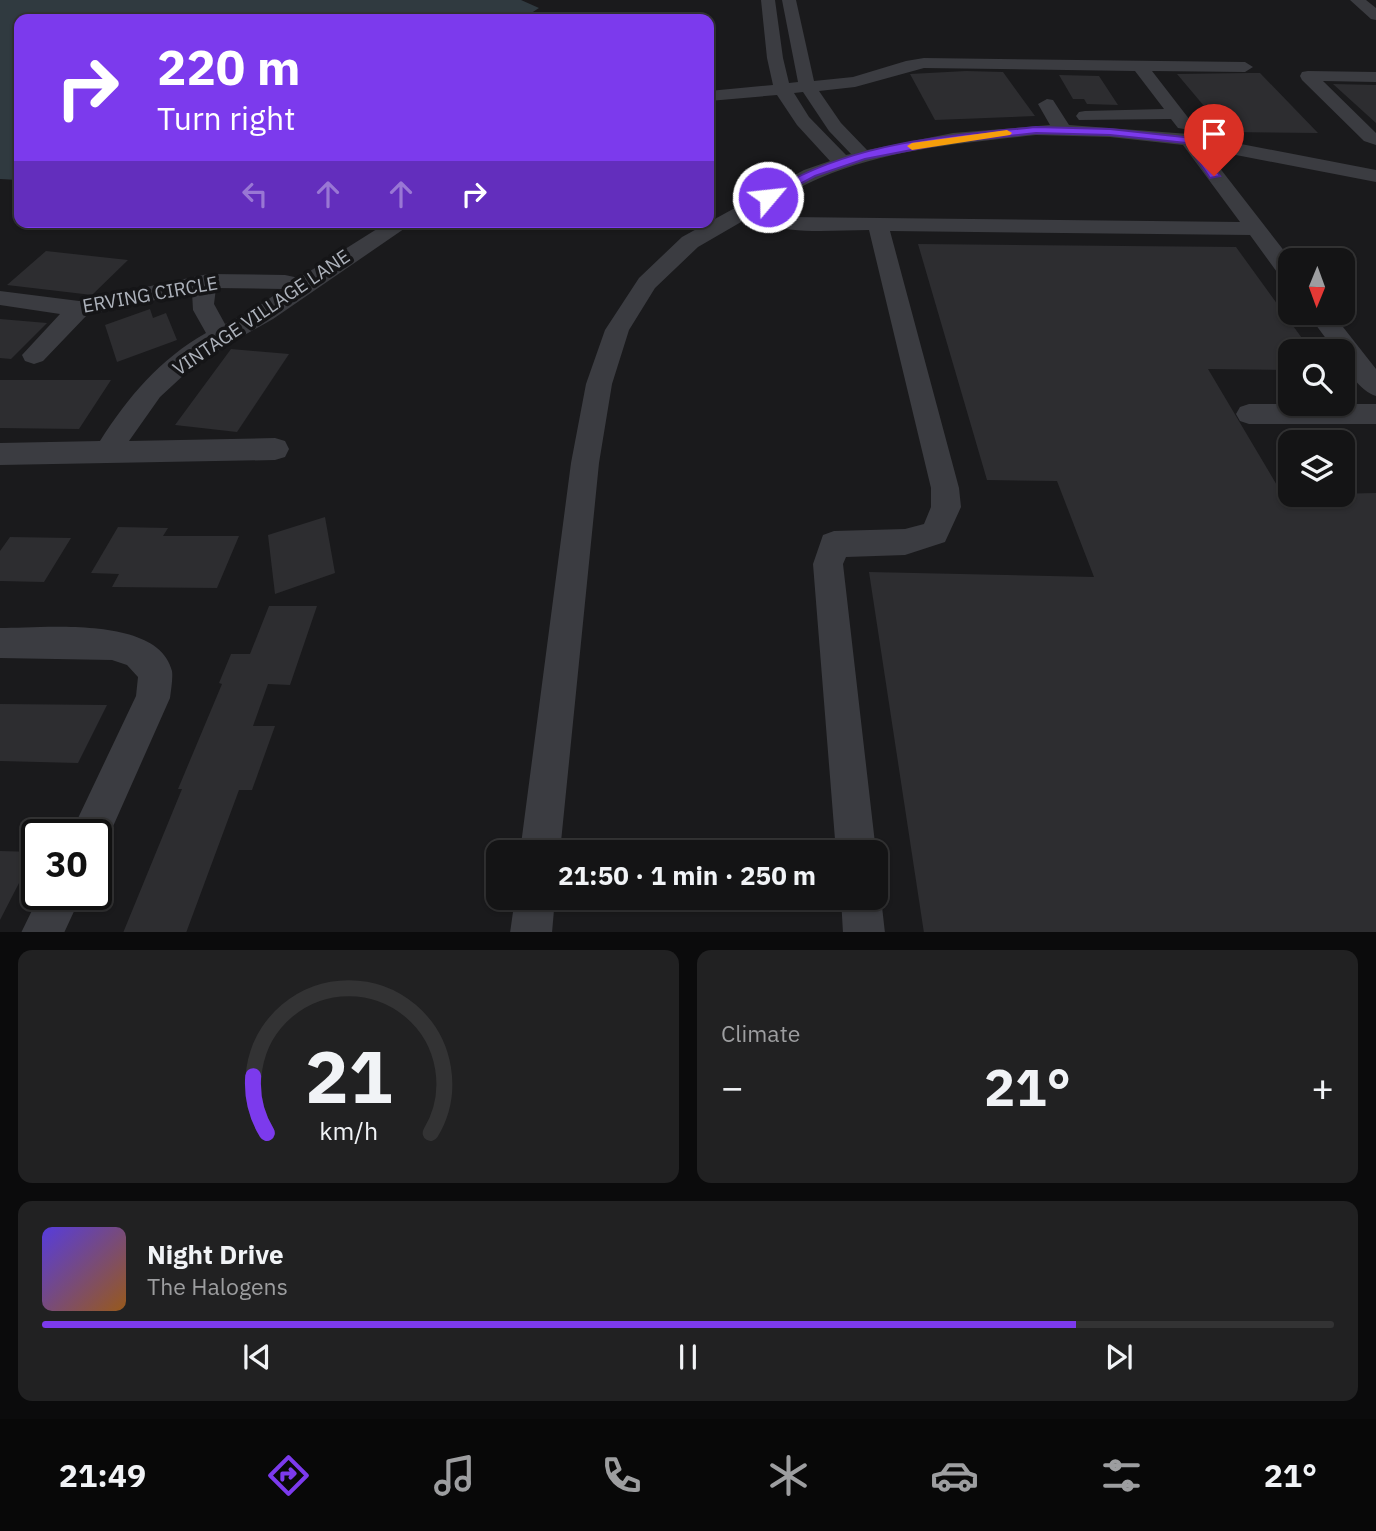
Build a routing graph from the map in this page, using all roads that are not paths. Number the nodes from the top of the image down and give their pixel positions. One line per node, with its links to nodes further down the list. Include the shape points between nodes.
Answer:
1 (768, 0): 9 (street)
2 (789, 0): 10 (street)
3 (1357, 0): 4 (street)
4 (1376, 16)
5 (1140, 66): 6 (street); 10 (street, via 912,64 855,82); 12 (street)
6 (1245, 67)
7 (1376, 77): 14 (street, via 1308,76)
8 (714, 86): 9 (street)
9 (782, 86): 10 (street); 11 (street); 16 (street, via 808,129)
10 (807, 86): 16 (street)
11 (714, 95)
12 (1177, 114): 13 (street, via 1146,109); 15 (street)
13 (1055, 117): 15 (street, via 1110,132); 16 (street, via 1036,130 957,138)
14 (1376, 139)
15 (1193, 141): 17 (street); 21 (street)
16 (853, 159): 18 (street, via 811,174)
17 (1376, 176)
18 (747, 209): 19 (street, via 770,221); 38 (street, via 690,242 650,280 612,342 599,384 585,463)
19 (878, 224): 21 (street); 39 (street, via 946,488 946,508 934,533 905,542 834,544 828,564)
20 (393, 228): 24 (street, VINTAGE VILLAGE LANE)
21 (1255, 229): 22 (street)
22 (1278, 259)
23 (208, 281): 24 (street, ERVING CIRCLE); 26 (street, ERVING CIRCLE); 28 (street, via 203,311)
24 (300, 286): 28 (street, VINTAGE VILLAGE LANE, via 263,314)
25 (0, 298): 26 (street, ERVING CIRCLE)
26 (79, 309): 29 (street)
27 (1330, 326): 30 (street)
28 (220, 336): 34 (street, VINTAGE VILLAGE LANE, via 156,382 130,413)
29 (34, 355)
30 (1376, 387)
31 (1249, 414): 32 (street)
32 (1376, 414)
33 (275, 449): 34 (street)
34 (108, 452): 35 (street)
35 (0, 454)
36 (0, 643): 37 (street, via 112,644 139,654 155,673 153,698)
37 (96, 819)
38 (541, 840)
39 (855, 840)
40 (54, 910): 43 (street)
41 (534, 910): 44 (street)
42 (861, 910): 45 (street)
43 (43, 932)
44 (531, 932)
45 (864, 932)

